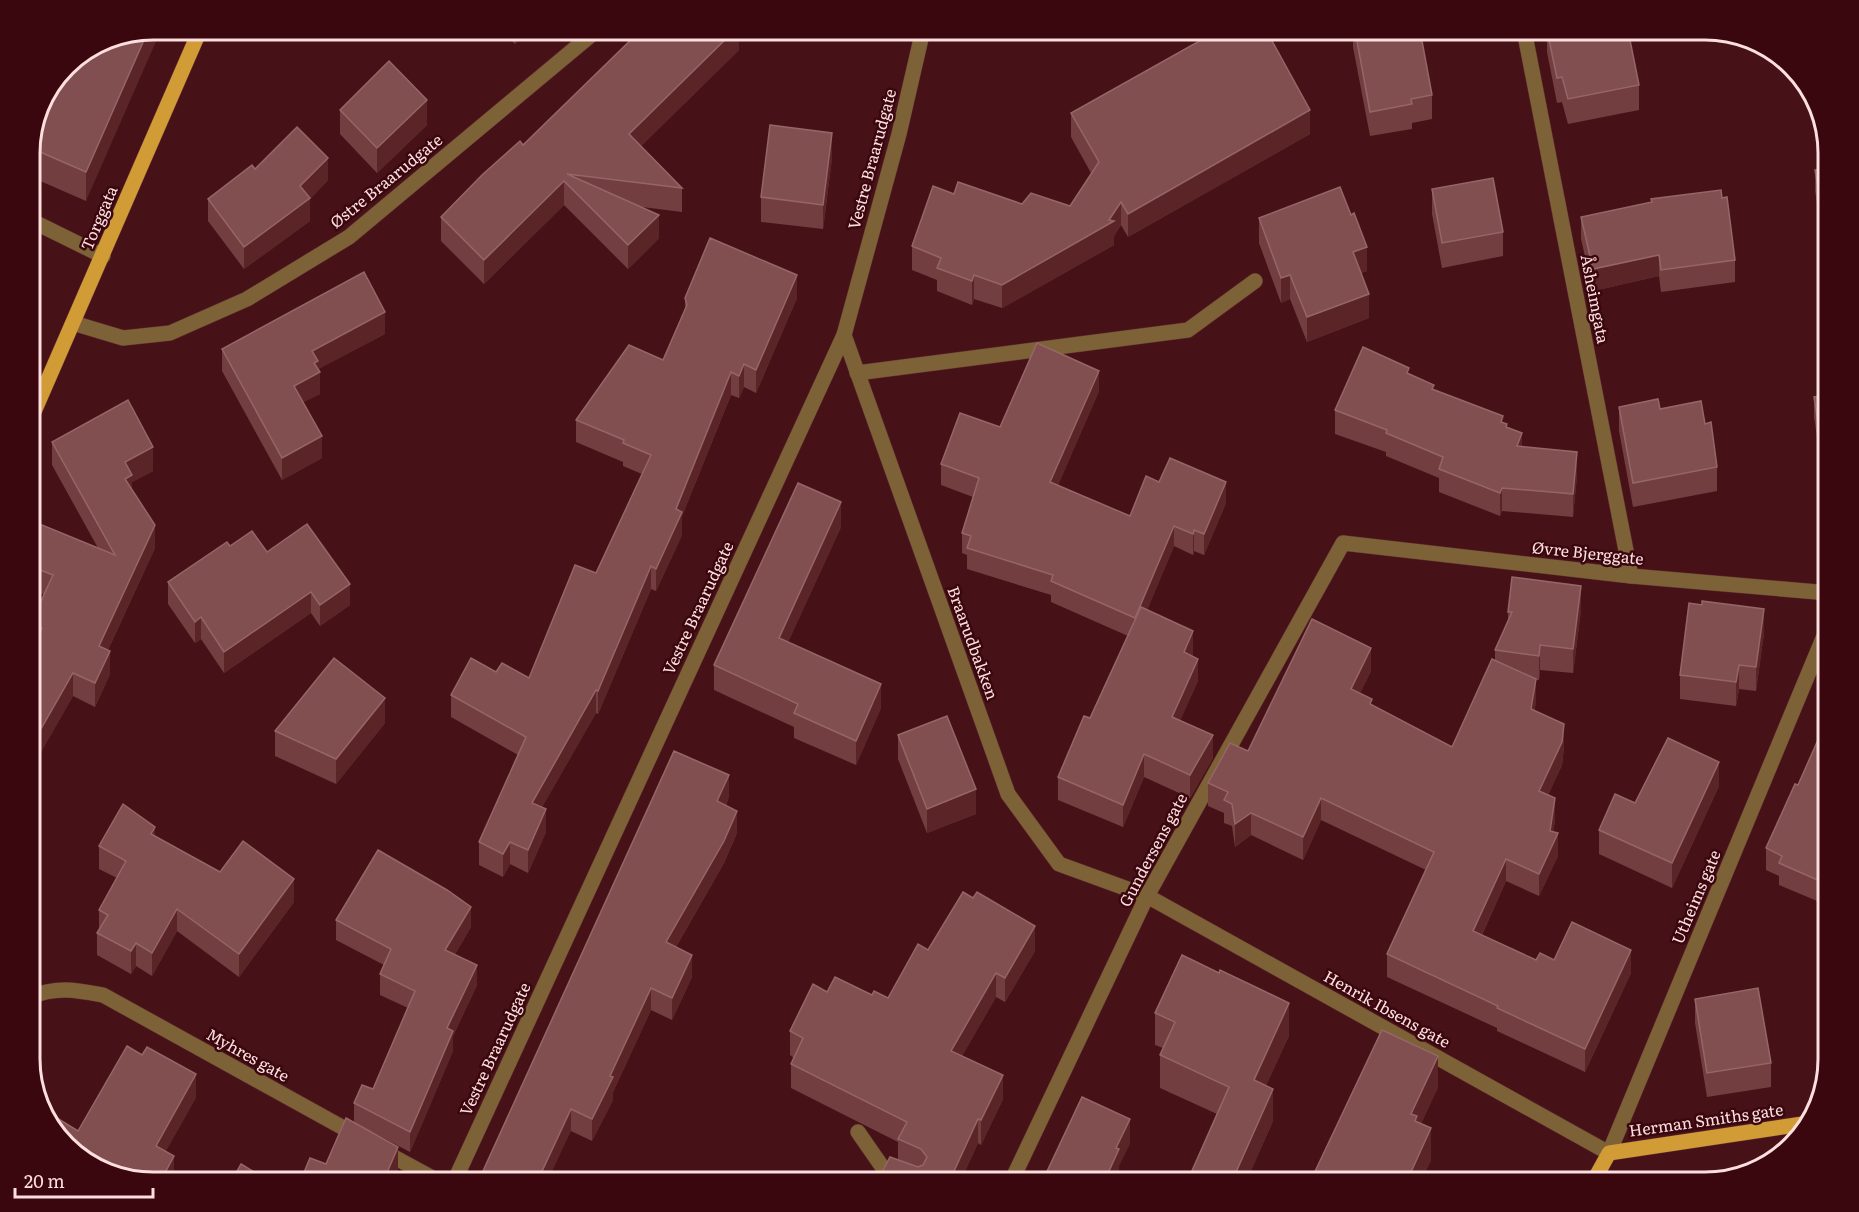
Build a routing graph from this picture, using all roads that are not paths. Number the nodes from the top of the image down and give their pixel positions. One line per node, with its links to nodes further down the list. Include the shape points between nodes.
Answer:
1 (196, 40): 6 (main road, Torggata)
2 (585, 40): 8 (street, Østre Braarudgate, via 350,237 247,299 170,333 123,338)
3 (921, 40): 9 (street, Vestre Braarudgate)
4 (1526, 40): 13 (street, Åsheimgata)
5 (41, 225): 6 (street)
6 (103, 256): 8 (main road, Torggata)
7 (1255, 281): 10 (street, via 1188,330)
8 (73, 323): 11 (main road, Torggata)
9 (844, 335): 10 (street, Braarudbakken); 22 (street, Vestre Braarudgate)
10 (857, 373): 16 (street, Braarudbakken, via 1008,794 1059,864)
11 (41, 396)
12 (1343, 543): 13 (street, Øvre Bjerggate); 16 (street, Gundersens gate)
13 (1631, 576): 14 (street, Øvre Bjerggate)
14 (1818, 591)
15 (1818, 650): 20 (street, Utheims gate)
16 (1147, 896): 20 (street, Henrik Ibsens gate); 24 (street, Gundersens gate)
17 (41, 992): 21 (street, Myhres gate, via 69,989 103,995)
18 (1796, 1125): 20 (main road, Herman Smiths gate)
19 (858, 1132): 23 (street, via 883,1168)
20 (1609, 1152): 25 (main road, Utheims gate)
21 (422, 1172)
22 (459, 1172)
23 (893, 1172)
24 (1016, 1172)
25 (1598, 1172)

